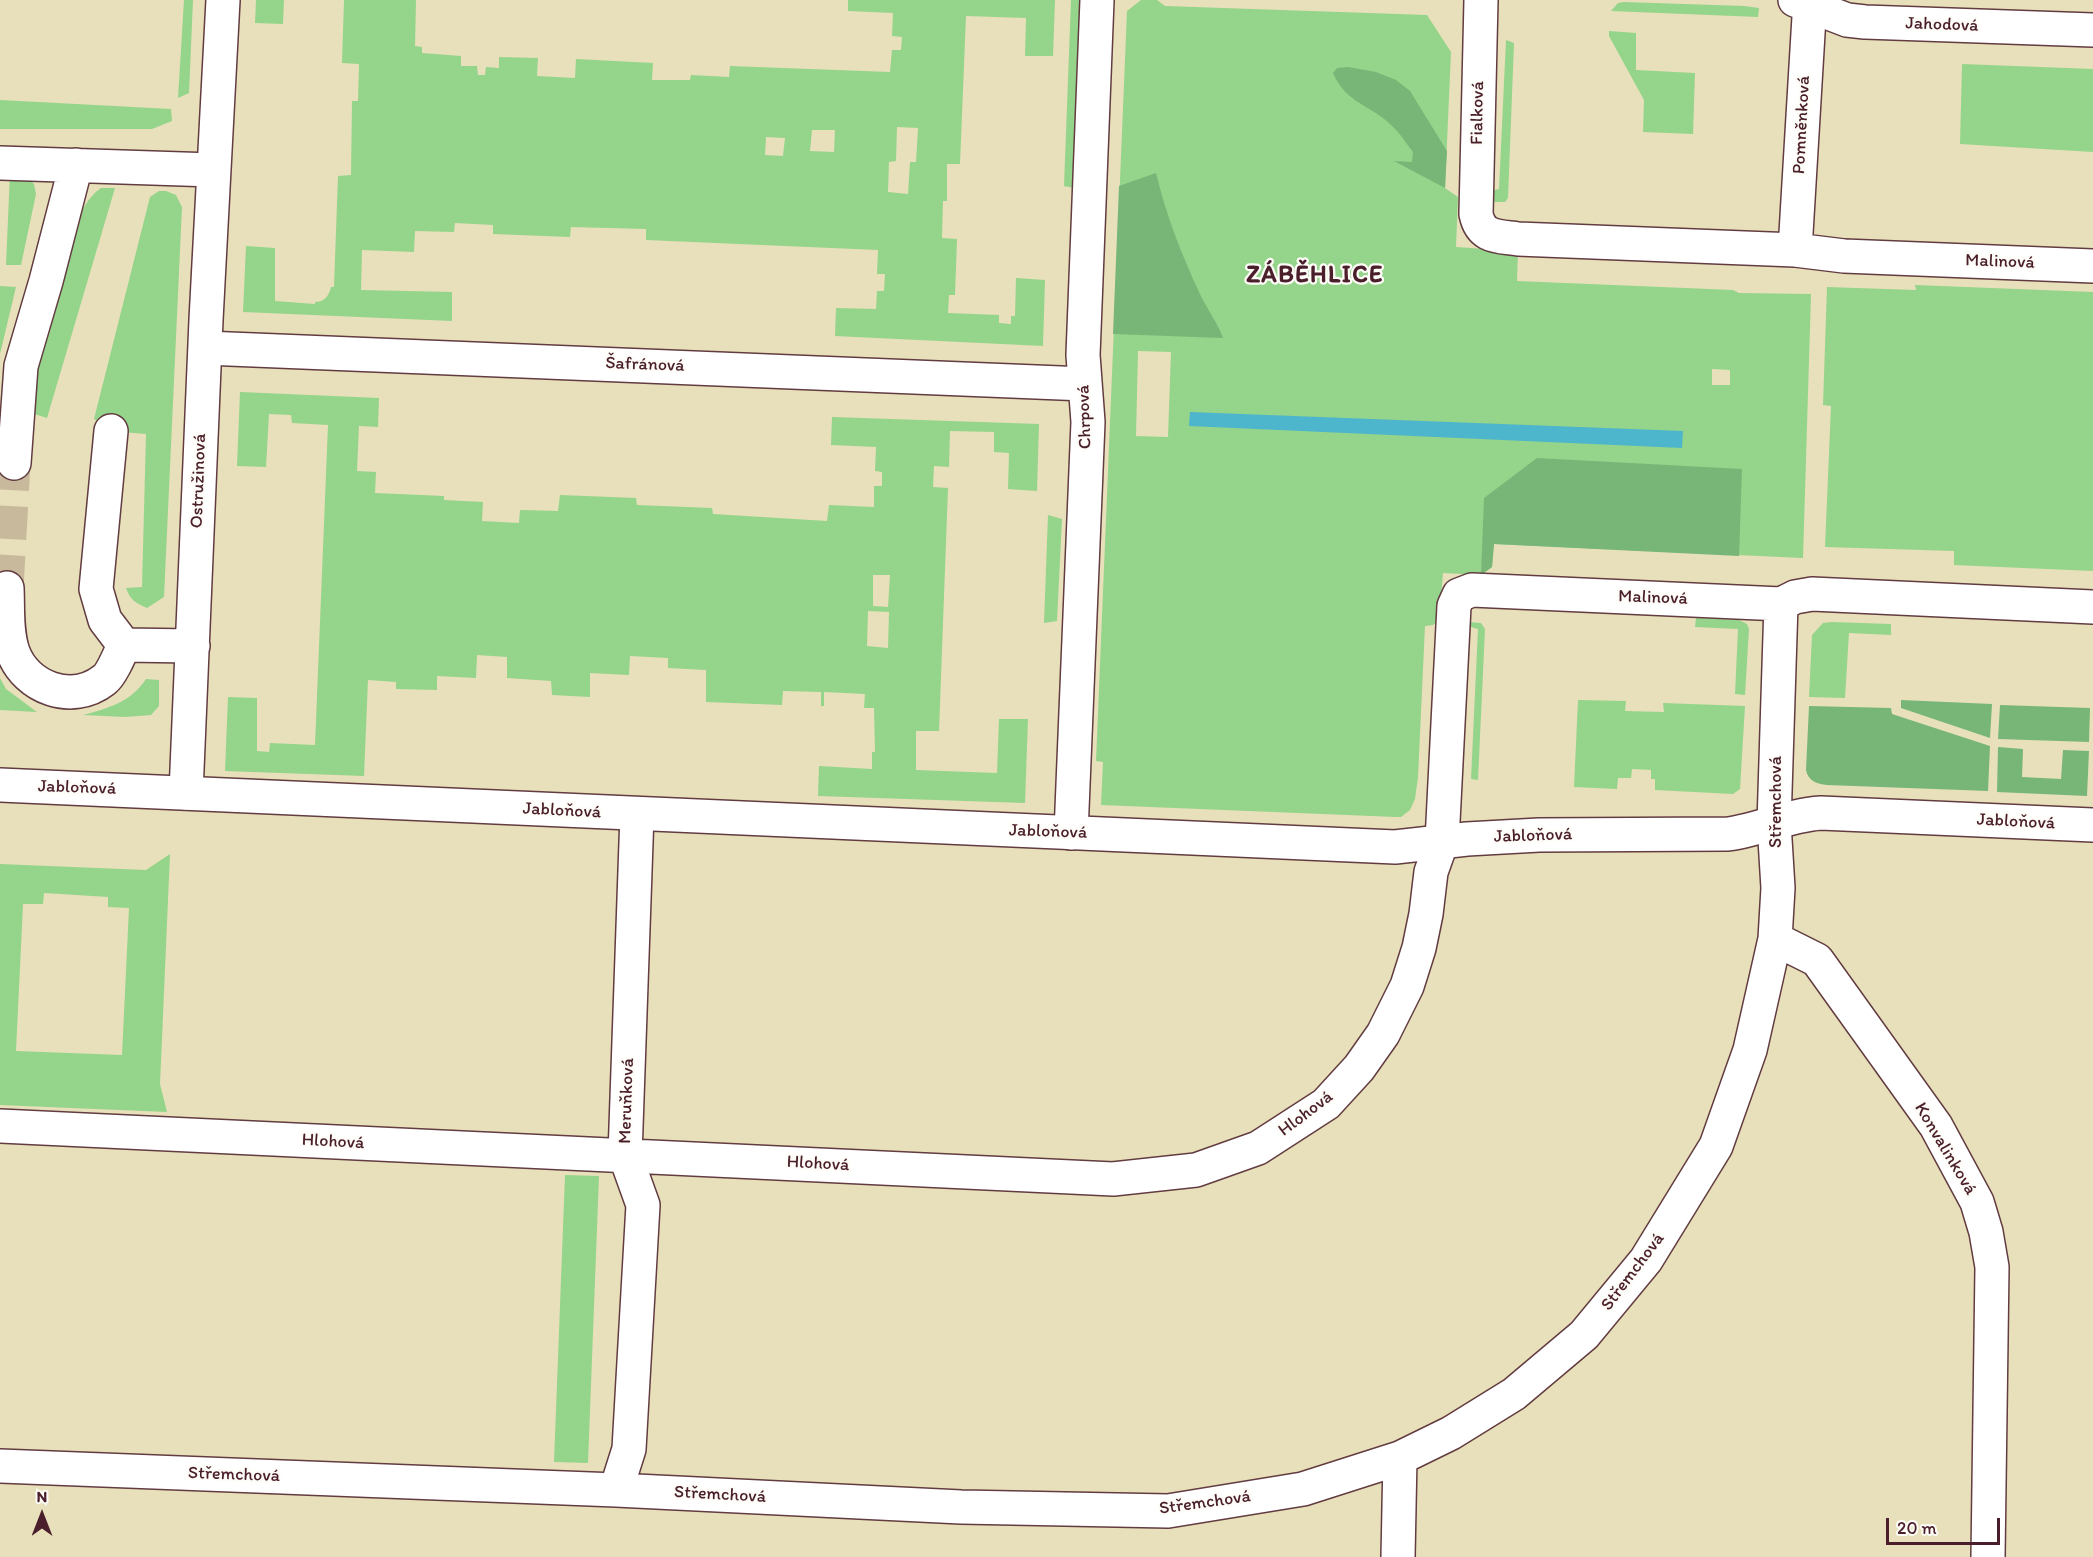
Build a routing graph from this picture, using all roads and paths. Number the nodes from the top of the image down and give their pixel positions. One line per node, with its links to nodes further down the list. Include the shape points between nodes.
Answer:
1 (223, 0): 8 (street, Ostružinová)
2 (1097, 0): 13 (street, Chrpová)
3 (1481, 0): 9 (street, Fialková, via 1476,196)
4 (1804, 2): 5 (street, Jahodová, via 1847,20 1865,22); 10 (street, Pomněnková)
5 (2093, 30)
6 (0, 163): 7 (street)
7 (76, 165): 8 (street); 15 (street, via 21,366)
8 (213, 170): 12 (street, Ostružinová)
9 (1479, 226): 10 (street, Malinová, via 1488,234 1518,239)
10 (1795, 250): 11 (street, Malinová, via 1844,256)
11 (2093, 266)
12 (205, 348): 13 (street, Šafránová); 20 (street, Ostružinová)
13 (1085, 384): 26 (street, Chrpová, via 1088,422)
14 (111, 431): 19 (street, via 96,589 105,620)
15 (14, 463)
16 (7, 588): 19 (street, via 14,654 22,669 48,689 69,693 105,680)
17 (1781, 604): 18 (street, Malinová, via 1812,594); 24 (street, Střemchová); 27 (street, Malinová, via 1472,590 1459,595 1454,606)
18 (2093, 607)
19 (124, 645): 20 (street)
20 (193, 646): 22 (street, Ostružinová)
21 (0, 785): 22 (street, Jabloňová)
22 (186, 793): 23 (street, Jabloňová)
23 (637, 814): 26 (street, Jabloňová); 30 (street, Meruňková)
24 (1774, 823): 25 (street, Jabloňová, via 1821,813); 27 (street, Jabloňová, via 1728,834 1539,835); 28 (street, Střemchová, via 1778,888)
25 (2093, 825)
26 (1071, 833): 27 (street, Jabloňová, via 1395,847)
27 (1442, 841): 30 (street, Hlohová, via 1431,872 1419,948 1407,986 1383,1034 1326,1104 1258,1148 1196,1170 1113,1179)
28 (1775, 939): 31 (street, Střemchová, via 1750,1050 1716,1146 1646,1260 1584,1335 1514,1394 1451,1433); 35 (street, Konvalinková, via 1817,960 1936,1126 1977,1202 1992,1267)
29 (0, 1126): 30 (street, Hlohová)
30 (625, 1155): 33 (street, Meruňková, via 643,1205 629,1449)
31 (1400, 1458): 33 (street, Střemchová, via 1303,1489 1168,1511 961,1507); 34 (street)
32 (0, 1466): 33 (street, Střemchová)
33 (616, 1490)
34 (1398, 1557)
35 (1988, 1557)

